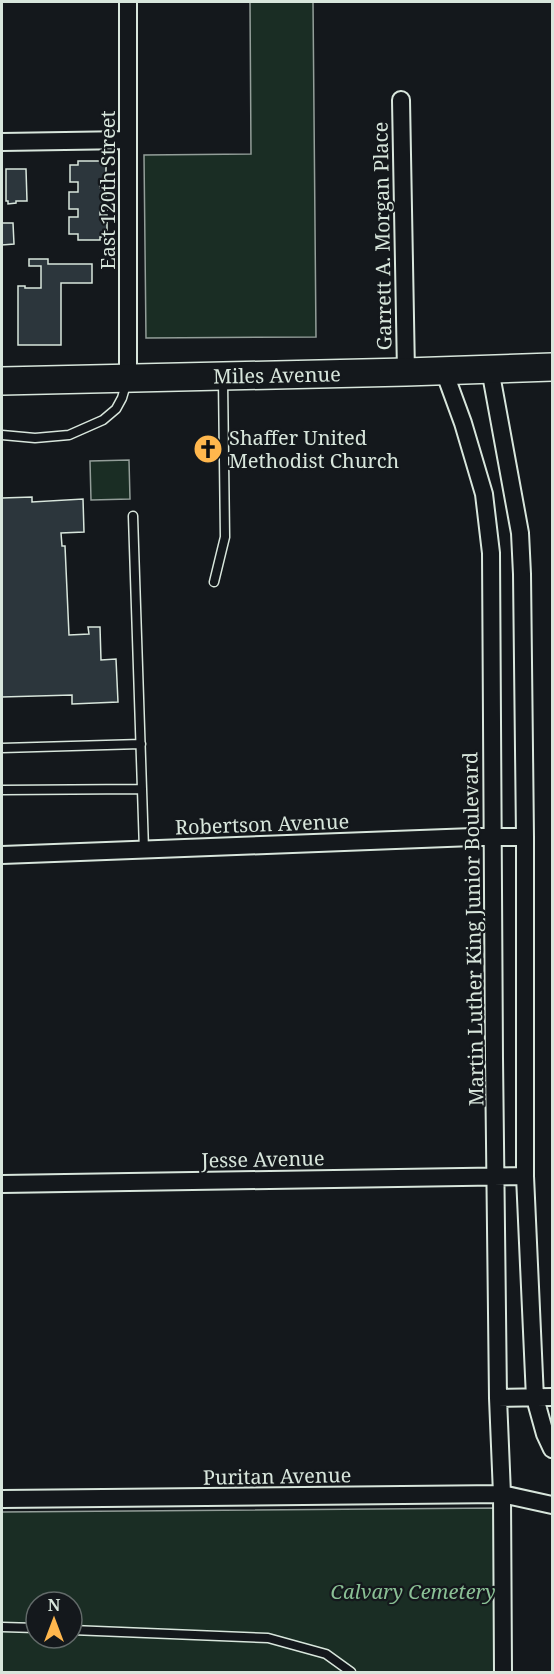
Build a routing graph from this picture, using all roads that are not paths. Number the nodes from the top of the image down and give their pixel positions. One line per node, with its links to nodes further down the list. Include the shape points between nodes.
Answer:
1 (128, 2): 3 (street, East 120th Street)
2 (400, 100): 8 (street, Garrett A. Morgan Place)
3 (128, 140): 4 (street); 10 (street, East 120th Street)
4 (2, 142)
5 (552, 367): 6 (main road, Miles Avenue)
6 (490, 369): 7 (main road, Miles Avenue); 20 (street, via 520,533)
7 (444, 371): 8 (main road, Miles Avenue); 19 (street, Martin Luther King Junior Boulevard, via 484,494 491,553)
8 (405, 372): 9 (main road, Miles Avenue)
9 (223, 377): 10 (main road, Miles Avenue); 14 (lane, via 225,537)
10 (128, 379): 11 (main road, Miles Avenue); 12 (lane, via 116,409 103,420 69,435)
11 (2, 381)
12 (2, 435)
13 (133, 516): 15 (lane)
14 (214, 582)
15 (141, 744): 16 (lane); 17 (lane)
16 (2, 747)
17 (142, 789): 18 (lane); 21 (lane)
18 (2, 790)
19 (492, 837): 20 (street, Robertson Avenue); 21 (street, Robertson Avenue); 23 (street, Martin Luther King Junior Boulevard)
20 (525, 837): 24 (street)
21 (144, 850): 22 (street, Robertson Avenue)
22 (2, 855)
23 (497, 1176): 24 (street, Jesse Avenue); 25 (street, Jesse Avenue); 27 (street, Martin Luther King Junior Boulevard)
24 (525, 1176): 28 (street)
25 (2, 1184)
26 (552, 1397): 28 (street)
27 (498, 1398): 28 (street); 30 (street, Martin Luther King Junior Boulevard)
28 (535, 1398): 29 (street)
29 (552, 1449)
30 (502, 1494): 31 (street, Puritan Avenue); 32 (street, Puritan Avenue); 37 (street, Martin Luther King Junior Boulevard)
31 (2, 1499)
32 (552, 1505)
33 (2, 1627): 34 (lane)
34 (24, 1628)
35 (84, 1630): 36 (lane, via 268,1638 326,1654)
36 (351, 1672)
37 (503, 1672)

